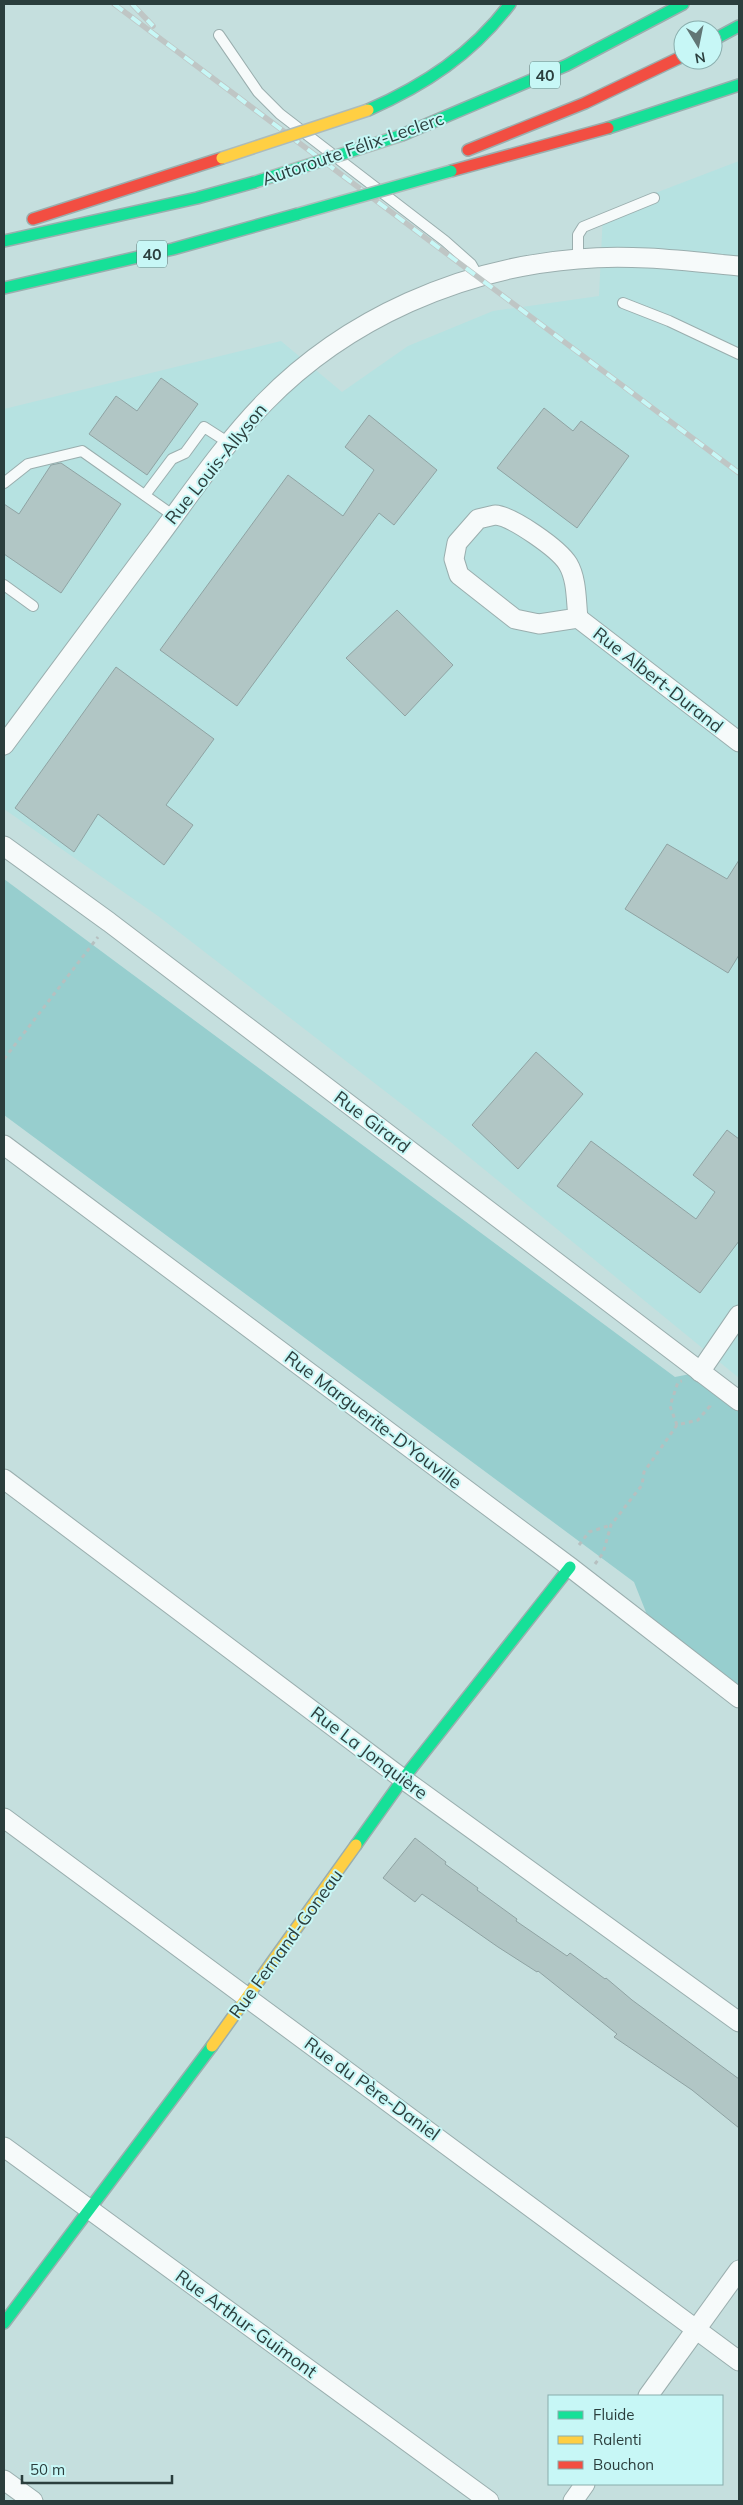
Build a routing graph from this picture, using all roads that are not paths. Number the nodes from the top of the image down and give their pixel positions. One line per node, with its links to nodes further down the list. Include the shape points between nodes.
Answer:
1 (510, 4): 12 (main road, bridge, via 490,30 458,60 422,84 368,110)
2 (683, 4): 13 (main road, Autoroute Félix-Leclerc / 40, bridge, via 567,65 402,135 197,198)
3 (739, 26): 5 (main road)
4 (219, 35): 16 (lane, via 266,101 445,241 471,264)
5 (723, 35)
6 (673, 61): 8 (main road, 40, via 585,103)
7 (739, 85): 11 (main road, bridge, via 637,120)
8 (456, 155)
9 (429, 165): 11 (main road, 40, bridge)
10 (654, 198): 14 (lane, via 580,229)
11 (298, 214): 17 (main road, 40, via 173,249)
12 (23, 222)
13 (4, 241)
14 (578, 259): 15 (street, Rue Louis-Allyson, via 632,258); 16 (street, Rue Louis-Allyson)
15 (739, 266)
16 (478, 276): 20 (street, Rue Louis-Allyson, via 411,301 344,338 283,385)
17 (4, 288)
18 (623, 303): 19 (lane)
19 (739, 354)
20 (229, 443): 22 (lane, via 204,427 185,453 172,459); 23 (street, Rue Louis-Allyson)
21 (4, 483): 22 (lane, via 28,464 82,451)
22 (145, 495): 23 (lane)
23 (174, 516): 28 (street, Rue Louis-Allyson)
24 (4, 585): 25 (lane)
25 (33, 606)
26 (578, 618): 26 (street, Rue Albert-Durand, via 574,579 568,564 512,520 501,515 483,516 460,538 454,559 459,575 515,619 539,624); 27 (street, Rue Albert-Durand)
27 (739, 742)
28 (4, 746)
29 (4, 846): 32 (street, Rue Girard, via 109,922)
30 (4, 1145): 35 (street, Rue Marguerite-D'Youville)
31 (739, 1315): 32 (street)
32 (700, 1372): 33 (street, Rue Girard)
33 (739, 1401)
34 (4, 1479): 37 (street, Rue La Jonquière)
35 (570, 1567): 36 (street, Rue Marguerite-D'Youville); 37 (main road, Rue Fernand-Goneau)
36 (739, 1698)
37 (403, 1779): 39 (main road, Rue Fernand-Goneau); 40 (street, Rue La Jonquière)
38 (4, 1818): 39 (street, Rue du Père-Daniel)
39 (248, 1998): 42 (main road, Rue Fernand-Goneau); 45 (street, Rue du Père-Daniel)
40 (739, 2022)
41 (4, 2147): 42 (street, Rue Arthur-Guimont)
42 (88, 2208): 44 (main road, Rue Fernand-Goneau); 51 (street, Rue Arthur-Guimont)
43 (739, 2270): 45 (street)
44 (4, 2323)
45 (697, 2329): 46 (street, Rue du Père-Daniel); 47 (street)
46 (739, 2361)
47 (649, 2395)
48 (4, 2480): 50 (street)
49 (584, 2485): 52 (street)
50 (33, 2501)
51 (489, 2501)
52 (572, 2501)

